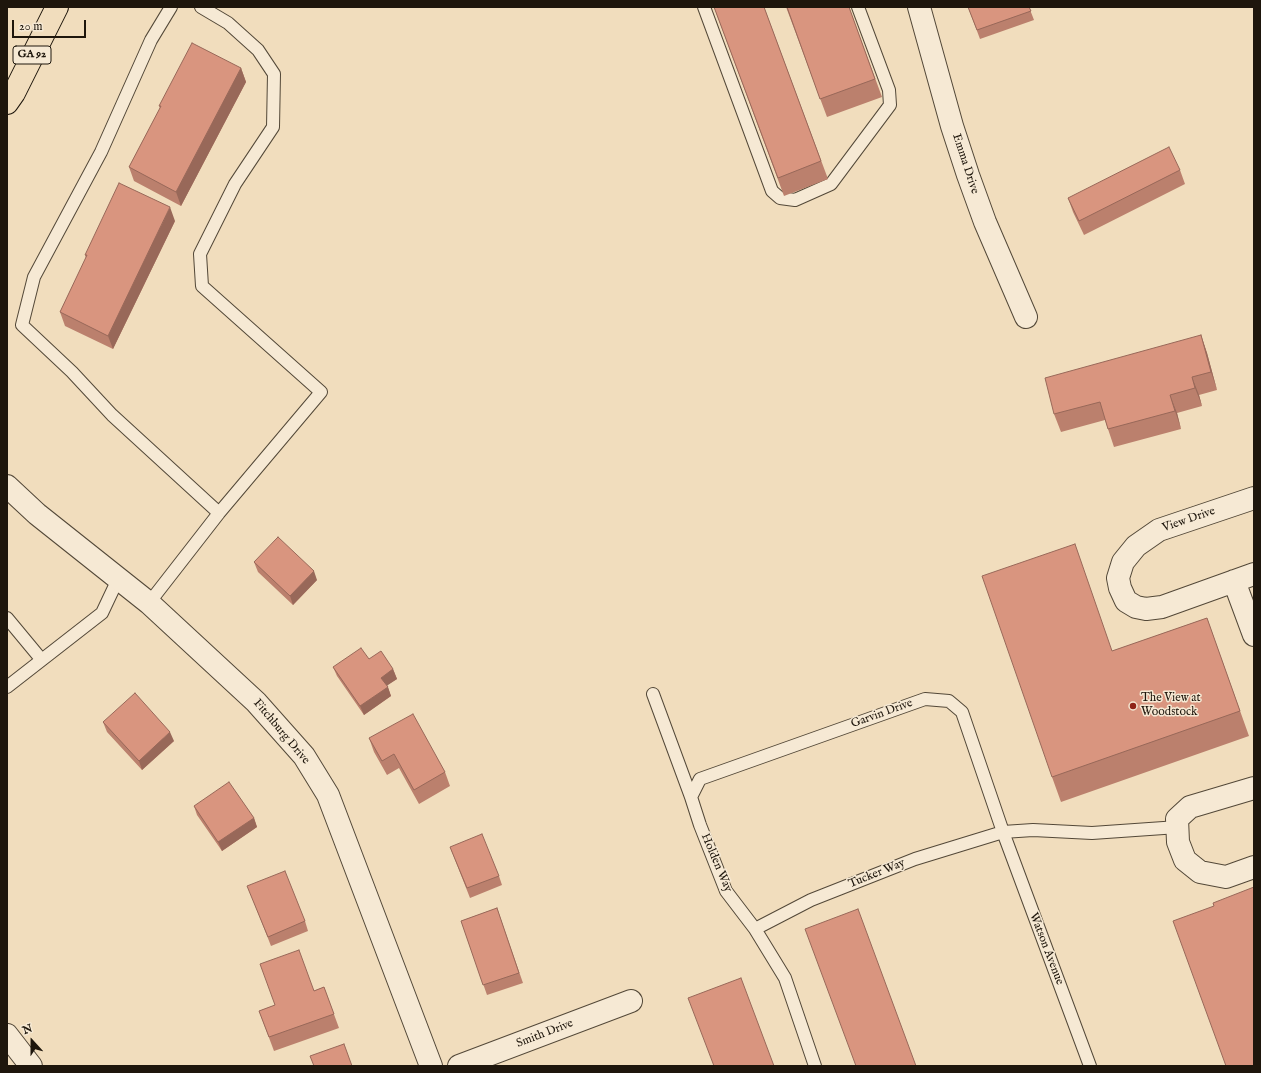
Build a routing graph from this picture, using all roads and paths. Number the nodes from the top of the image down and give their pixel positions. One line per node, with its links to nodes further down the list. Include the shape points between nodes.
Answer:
1 (56, 7): 7 (main road, GA 92)
2 (171, 7): 11 (lane, via 151,40 101,152 34,277 22,325 72,372 112,415)
3 (201, 7): 11 (lane, via 228,23 258,50 274,74 273,126 235,184 200,254 202,286 321,392)
4 (704, 7): 5 (lane, via 772,190 780,198 795,200 830,184 890,105 889,90)
5 (858, 7)
6 (919, 7): 8 (street, Emma Drive, via 968,175 985,222)
7 (7, 103)
8 (1026, 317)
9 (7, 486): 13 (street, Fitchburg Drive, via 38,514)
10 (1254, 498): 14 (street, View Drive, via 1159,530 1136,546 1123,562 1118,578 1126,601 1146,609 1162,607)
11 (219, 513): 15 (lane)
12 (1254, 574): 14 (street, View Drive)
13 (119, 577): 15 (street, Fitchburg Drive); 18 (lane, via 102,613)
14 (1234, 581): 17 (street)
15 (150, 603): 30 (street, Fitchburg Drive, via 256,702 304,756 328,795)
16 (7, 618): 18 (lane)
17 (1254, 635)
18 (41, 659): 19 (lane)
19 (7, 687)
20 (653, 694): 22 (lane, Holden Way)
21 (1254, 788): 23 (street, via 1190,807 1177,819)
22 (691, 797): 24 (lane, Garvin Drive, via 700,779 925,699 949,701 962,712); 26 (lane, Holden Way, via 726,891)
23 (1178, 827): 24 (lane, Tucker Way, via 1092,833 1033,830); 25 (street, via 1178,842 1185,860 1200,872 1226,877)
24 (1002, 832): 26 (lane, Tucker Way, via 915,859 812,900); 33 (lane, Watson Avenue)
25 (1254, 867)
26 (755, 928): 32 (lane, Holden Way, via 785,978)
27 (631, 1001): 31 (street, Smith Drive)
28 (7, 1035): 29 (street)
29 (31, 1066)
30 (431, 1066)
31 (458, 1066)
32 (814, 1066)
33 (1090, 1066)

